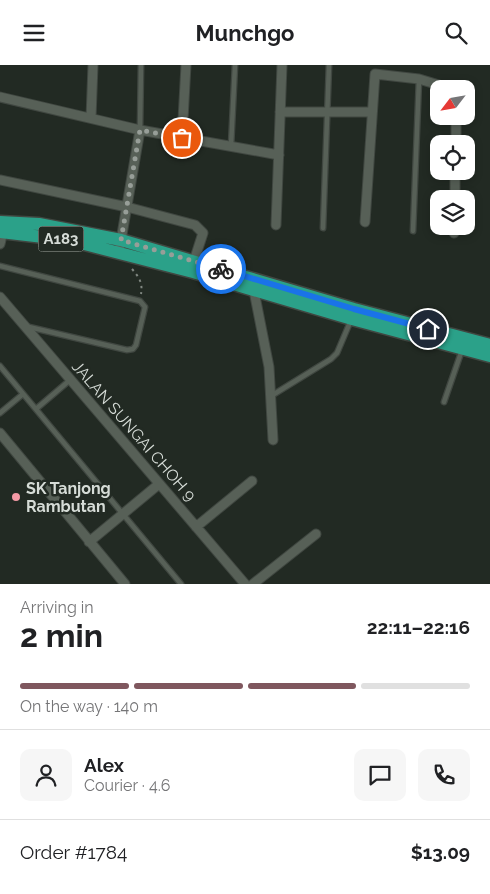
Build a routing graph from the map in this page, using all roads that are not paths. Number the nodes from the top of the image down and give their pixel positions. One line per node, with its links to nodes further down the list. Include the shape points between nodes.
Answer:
1 (93, 65): 14 (street)
2 (141, 65): 15 (lane)
3 (186, 65): 16 (street)
4 (235, 65): 17 (lane)
5 (282, 65): 11 (street)
6 (329, 65): 12 (lane)
7 (375, 70): 8 (street); 13 (street)
8 (419, 79): 9 (street); 25 (lane)
9 (430, 82)
10 (0, 97): 14 (street)
11 (280, 112): 12 (street); 18 (street)
12 (327, 112): 13 (street); 23 (lane)
13 (372, 112): 21 (street)
14 (91, 118): 15 (street)
15 (140, 130): 16 (street); 20 (street)
16 (182, 138): 17 (street)
17 (231, 146): 18 (street)
18 (278, 155): 22 (street)
19 (0, 180): 20 (street)
20 (127, 207): 26 (street); 27 (street, via 200,229 203,233)
21 (365, 222)
22 (276, 225)
23 (323, 228)
24 (2, 230): 26 (main road, A183, via 39,224)
25 (413, 231)
26 (120, 247): 27 (main road, A183); 29 (main road, A183)
27 (194, 261): 33 (main road, A183)
28 (0, 266): 32 (lane, via 140,301 145,307 136,345 127,350)
29 (254, 291): 31 (main road, A183); 39 (street, via 269,367)
30 (0, 297): 32 (street, JALAN SUNGAI CHOH 9)
31 (352, 319): 34 (main road, A183); 39 (lane, via 337,353 331,359)
32 (24, 326): 37 (street, JALAN SUNGAI CHOH 9)
33 (490, 345)
34 (463, 349): 35 (main road, A183); 40 (lane)
35 (490, 356)
36 (0, 366): 38 (lane)
37 (70, 380): 41 (lane); 46 (street, JALAN SUNGAI CHOH 9)
38 (23, 394): 41 (lane); 42 (lane)
39 (271, 396): 44 (street)
40 (444, 402)
41 (36, 409): 47 (lane)
42 (0, 413)
43 (0, 433): 50 (street)
44 (273, 440)
45 (252, 481): 48 (street)
46 (159, 484): 47 (street); 48 (street, JALAN SUNGAI CHOH 9)
47 (122, 514): 50 (street); 52 (lane)
48 (196, 527): 53 (street, JALAN SUNGAI CHOH 9)
49 (316, 534): 54 (street)
50 (90, 541): 51 (street)
51 (126, 584)
52 (181, 584)
53 (245, 584)
54 (253, 584)

